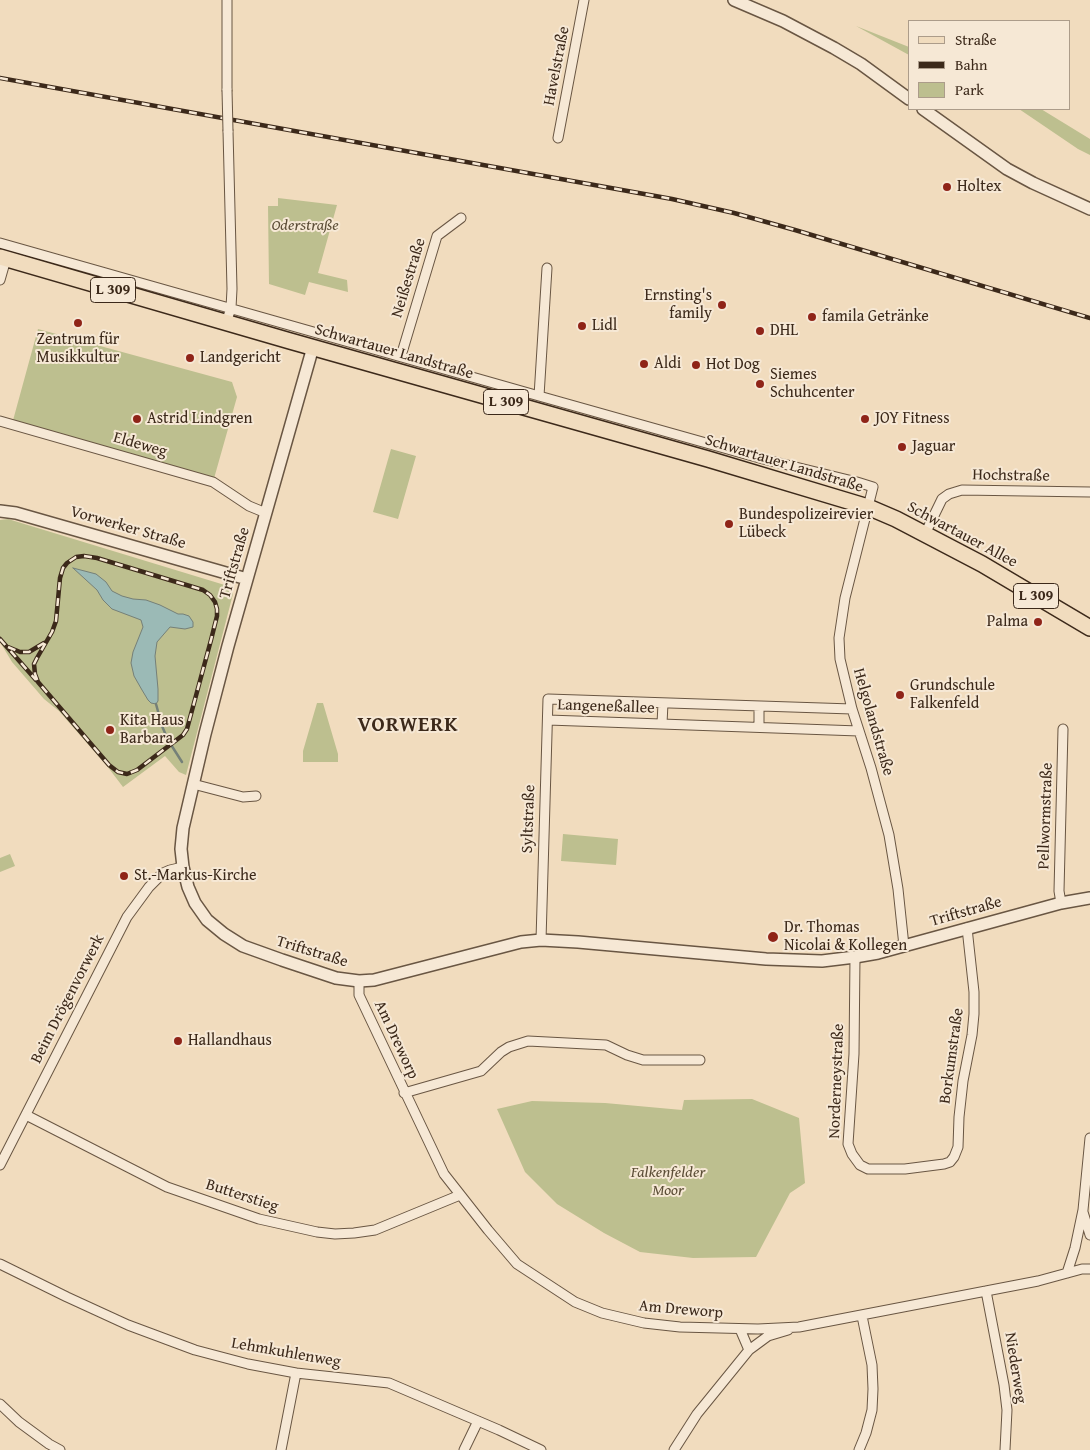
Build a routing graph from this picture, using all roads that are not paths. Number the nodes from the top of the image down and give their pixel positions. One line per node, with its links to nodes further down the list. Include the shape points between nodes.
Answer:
1 (227, 0): 13 (street, bridge, via 232,289)
2 (584, 0): 6 (street, Havelstraße)
3 (734, 0): 4 (street, via 834,48)
4 (908, 98)
5 (924, 110): 7 (street, via 1007,170)
6 (558, 138)
7 (1090, 209)
8 (461, 218): 15 (street, Neißestraße, via 437,236)
9 (0, 243): 13 (street, Schwartauer Landstraße)
10 (3, 258): 12 (street); 13 (main road, Schwartauer Landstraße / L 309)
11 (547, 268): 16 (street)
12 (0, 280)
13 (229, 315): 14 (main road, Schwartauer Landstraße / L 309); 15 (street, Schwartauer Landstraße)
14 (313, 347): 19 (main road, Schwartauer Landstraße / L 309); 21 (street, Triftstraße)
15 (402, 356): 16 (street, Schwartauer Landstraße)
16 (539, 396): 19 (street, Schwartauer Landstraße, via 857,482 873,488)
17 (0, 421): 21 (street, Eldeweg, via 213,482 249,506)
18 (1090, 492): 22 (street, Hochstraße, via 962,490 942,499)
19 (868, 507): 22 (main road, Schwartauer Allee / L 309); 28 (street, Helgolandstraße, via 845,598 839,638 840,660)
20 (0, 511): 23 (street, Vorwerker Straße)
21 (266, 512): 23 (street, Triftstraße)
22 (925, 534): 24 (main road, Schwartauer Allee / L 309)
23 (247, 579): 34 (street, Triftstraße)
24 (1090, 628)
25 (548, 699): 26 (street, Langeneßallee); 29 (street, Syltstraße)
26 (663, 703): 27 (street, Langeneßallee); 30 (street, Langeneßallee)
27 (760, 706): 28 (street, Langeneßallee); 31 (street)
28 (852, 709): 33 (street, Helgolandstraße)
29 (548, 720): 30 (street, Langeneßallee); 40 (street, Syltstraße)
30 (662, 724): 31 (street, Langeneßallee)
31 (759, 727): 33 (street, Langeneßallee)
32 (1063, 729): 38 (street, Pellwormstraße)
33 (859, 731): 41 (street, Helgolandstraße, via 889,835)
34 (193, 784): 35 (street, via 243,797); 36 (street, Triftstraße, via 183,828)
35 (256, 796)
36 (183, 867): 43 (street, Triftstraße, via 195,902 207,920 224,934 243,946 282,960 336,978); 46 (street, Beim Drögenvorwerk, via 164,873 149,886 127,917)
37 (1090, 898): 38 (street, Triftstraße)
38 (1061, 903): 39 (street, Triftstraße)
39 (967, 928): 41 (street, Triftstraße); 48 (street, Borkumstraße, via 974,1014 963,1081 958,1147)
40 (541, 940): 42 (street, Triftstraße, via 766,959 822,961); 43 (street, Triftstraße)
41 (904, 946): 42 (street, Triftstraße)
42 (855, 957): 48 (street, Norderneystraße, via 854,1054 848,1144 852,1154 860,1165 878,1170 944,1164)
43 (359, 981): 45 (street, Am Dreworp, via 359,995)
44 (700, 1060): 45 (street, via 643,1060 606,1045 528,1041 501,1052 481,1072)
45 (404, 1093): 50 (street, Am Dreworp, via 444,1174)
46 (26, 1115): 49 (street, Beim Drögenvorwerk); 50 (street, Butterstieg, via 166,1187 240,1213 308,1230 335,1234 375,1230)
47 (1090, 1138): 51 (street)
48 (954, 1156)
49 (0, 1164)
50 (460, 1195): 59 (street, Am Dreworp, via 516,1264 575,1302 602,1314 644,1324)
51 (1082, 1211): 52 (street); 55 (street)
52 (1090, 1235)
53 (0, 1264): 61 (street, Lehmkuhlenweg, via 128,1325 195,1350)
54 (1090, 1269): 55 (street, Am Dreworp)
55 (1067, 1273): 56 (street, Am Dreworp)
56 (986, 1291): 57 (street, Am Dreworp); 70 (street, Niederweg, via 1007,1410)
57 (862, 1316): 58 (street, Am Dreworp); 69 (street, via 872,1365 873,1390 872,1410)
58 (799, 1327): 59 (street, Am Dreworp); 60 (street, via 768,1336)
59 (740, 1329): 60 (street)
60 (749, 1350): 68 (street, via 697,1414)
61 (296, 1372): 63 (street, Lehmkuhlenweg, via 389,1383); 65 (street)
62 (0, 1404): 64 (street, via 19,1422)
63 (478, 1421): 66 (street); 67 (street, Lehmkuhlenweg)
64 (60, 1450)
65 (280, 1450)
66 (464, 1450)
67 (541, 1450)
68 (674, 1450)
69 (858, 1450)
70 (1005, 1450)

